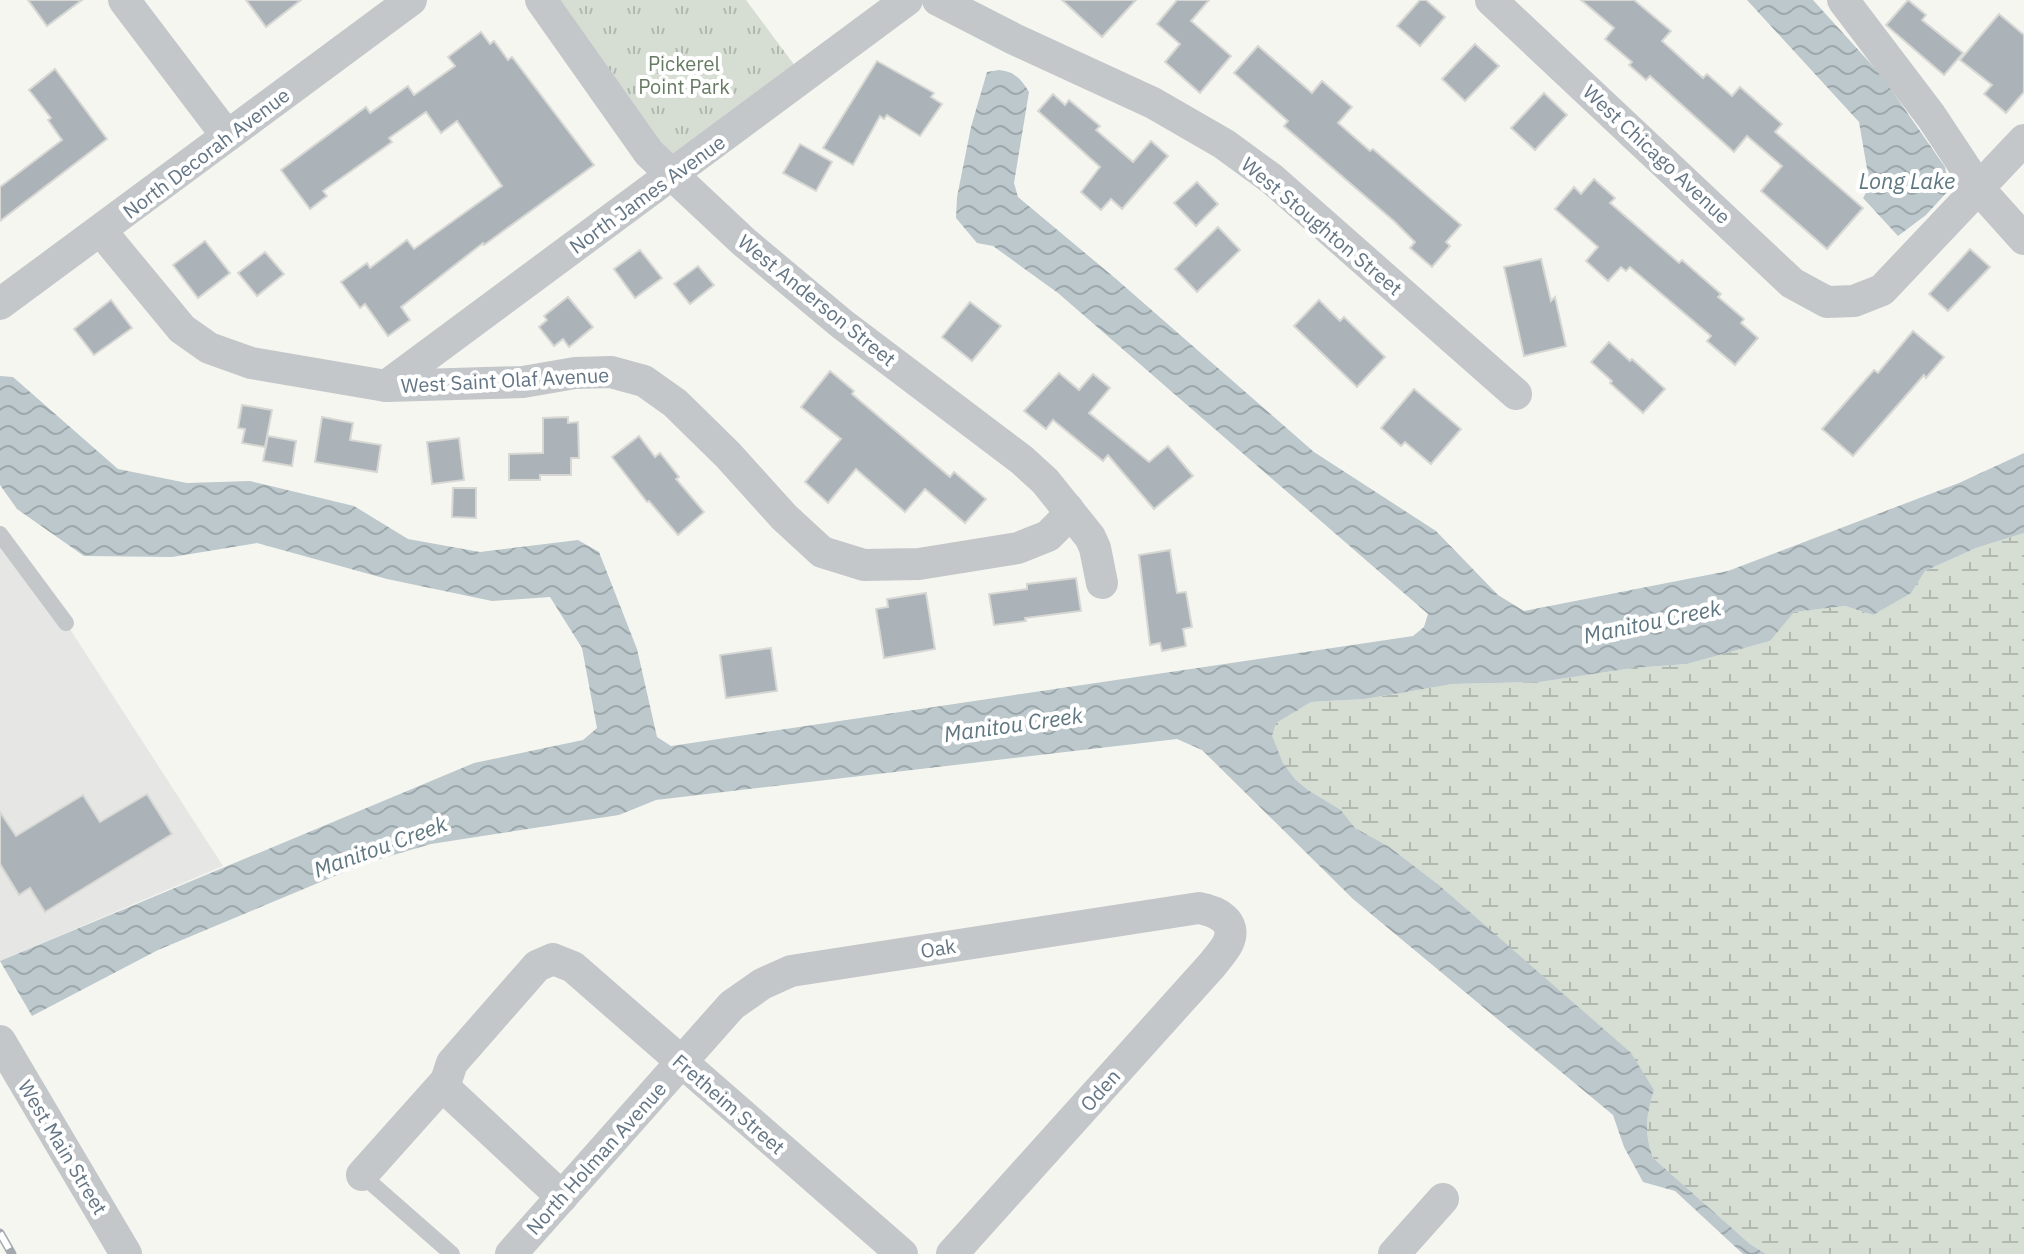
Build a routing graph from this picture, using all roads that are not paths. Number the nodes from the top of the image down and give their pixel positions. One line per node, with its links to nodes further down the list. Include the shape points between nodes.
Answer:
1 (124, 0): 8 (street)
2 (411, 0): 8 (street, North Decorah Avenue)
3 (541, 0): 10 (street, West Anderson Street, via 649,153)
4 (907, 0): 10 (street, North James Avenue)
5 (938, 0): 16 (street, West Stoughton Street, via 1153,103 1224,144 1272,179)
6 (1491, 0): 11 (street, West Chicago Avenue, via 1792,283 1827,302 1854,301 1882,290)
7 (1843, 0): 11 (street)
8 (227, 136): 12 (street, North Decorah Avenue)
9 (2024, 140): 11 (street)
10 (673, 175): 15 (street, North James Avenue); 17 (street, West Anderson Street, via 842,324 1022,460)
11 (1980, 190): 13 (street)
12 (101, 231): 14 (street, North Decorah Avenue); 15 (street, West Saint Olaf Avenue, via 182,329 209,348 251,363)
13 (2024, 239)
14 (2, 300)
15 (386, 386): 17 (street, West Saint Olaf Avenue, via 523,382 611,372 644,381 675,403 822,552 864,565 919,564 1018,548 1048,536)
16 (1516, 394)
17 (1068, 509): 19 (street, West Anderson Street, via 1095,548)
18 (0, 534): 20 (lane)
19 (1102, 583)
20 (66, 623)
21 (1225, 918): 23 (street, Oak, via 1199,908 791,971 732,1005); 32 (street, Oden, via 1229,941 1212,965)
22 (0, 1041): 28 (street, West Main Street)
23 (681, 1062): 24 (street, Fretheim Street, via 573,967 553,959 537,966 452,1063); 26 (street, North Holman Avenue); 31 (street, Fretheim Street)
24 (446, 1081): 25 (street); 26 (street, via 448,1091)
25 (362, 1175): 29 (lane)
26 (562, 1197): 30 (street, North Holman Avenue)
27 (1443, 1199): 33 (street)
28 (126, 1254)
29 (452, 1254)
30 (511, 1254)
31 (902, 1254)
32 (952, 1254)
33 (1394, 1254)

